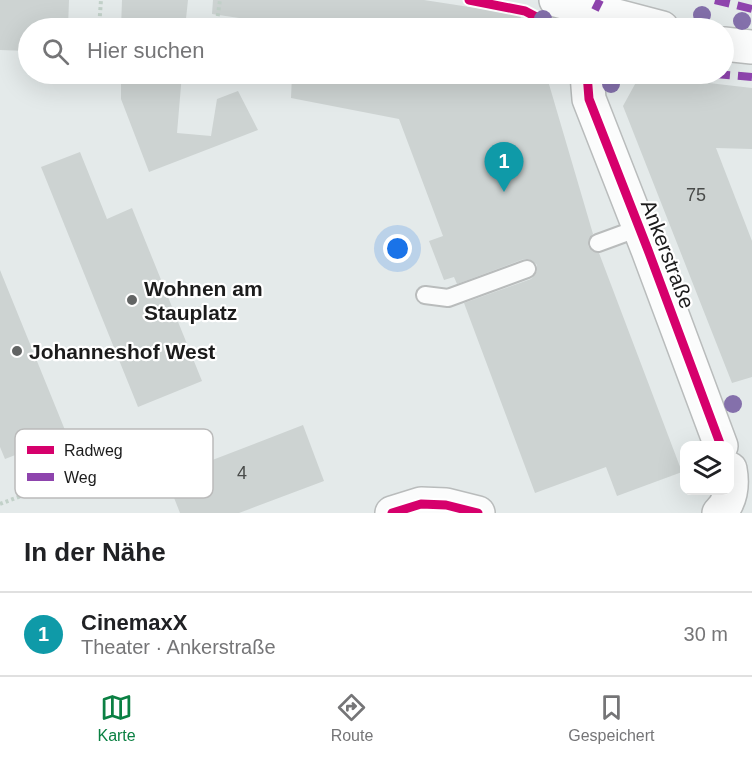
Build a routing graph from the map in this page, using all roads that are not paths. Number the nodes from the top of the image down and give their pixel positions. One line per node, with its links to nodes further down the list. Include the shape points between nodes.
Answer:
1 (556, 0): 2 (street)
2 (590, 18)
3 (734, 45): 4 (street)
4 (752, 47)
5 (588, 84): 6 (street, Ankerstraße, via 589,99)
6 (639, 228): 7 (lane); 10 (street, Ankerstraße)
7 (598, 243)
8 (527, 269): 9 (lane, via 448,298)
9 (425, 296)
10 (719, 441)
11 (392, 513): 12 (street, via 421,504)
12 (478, 513)

